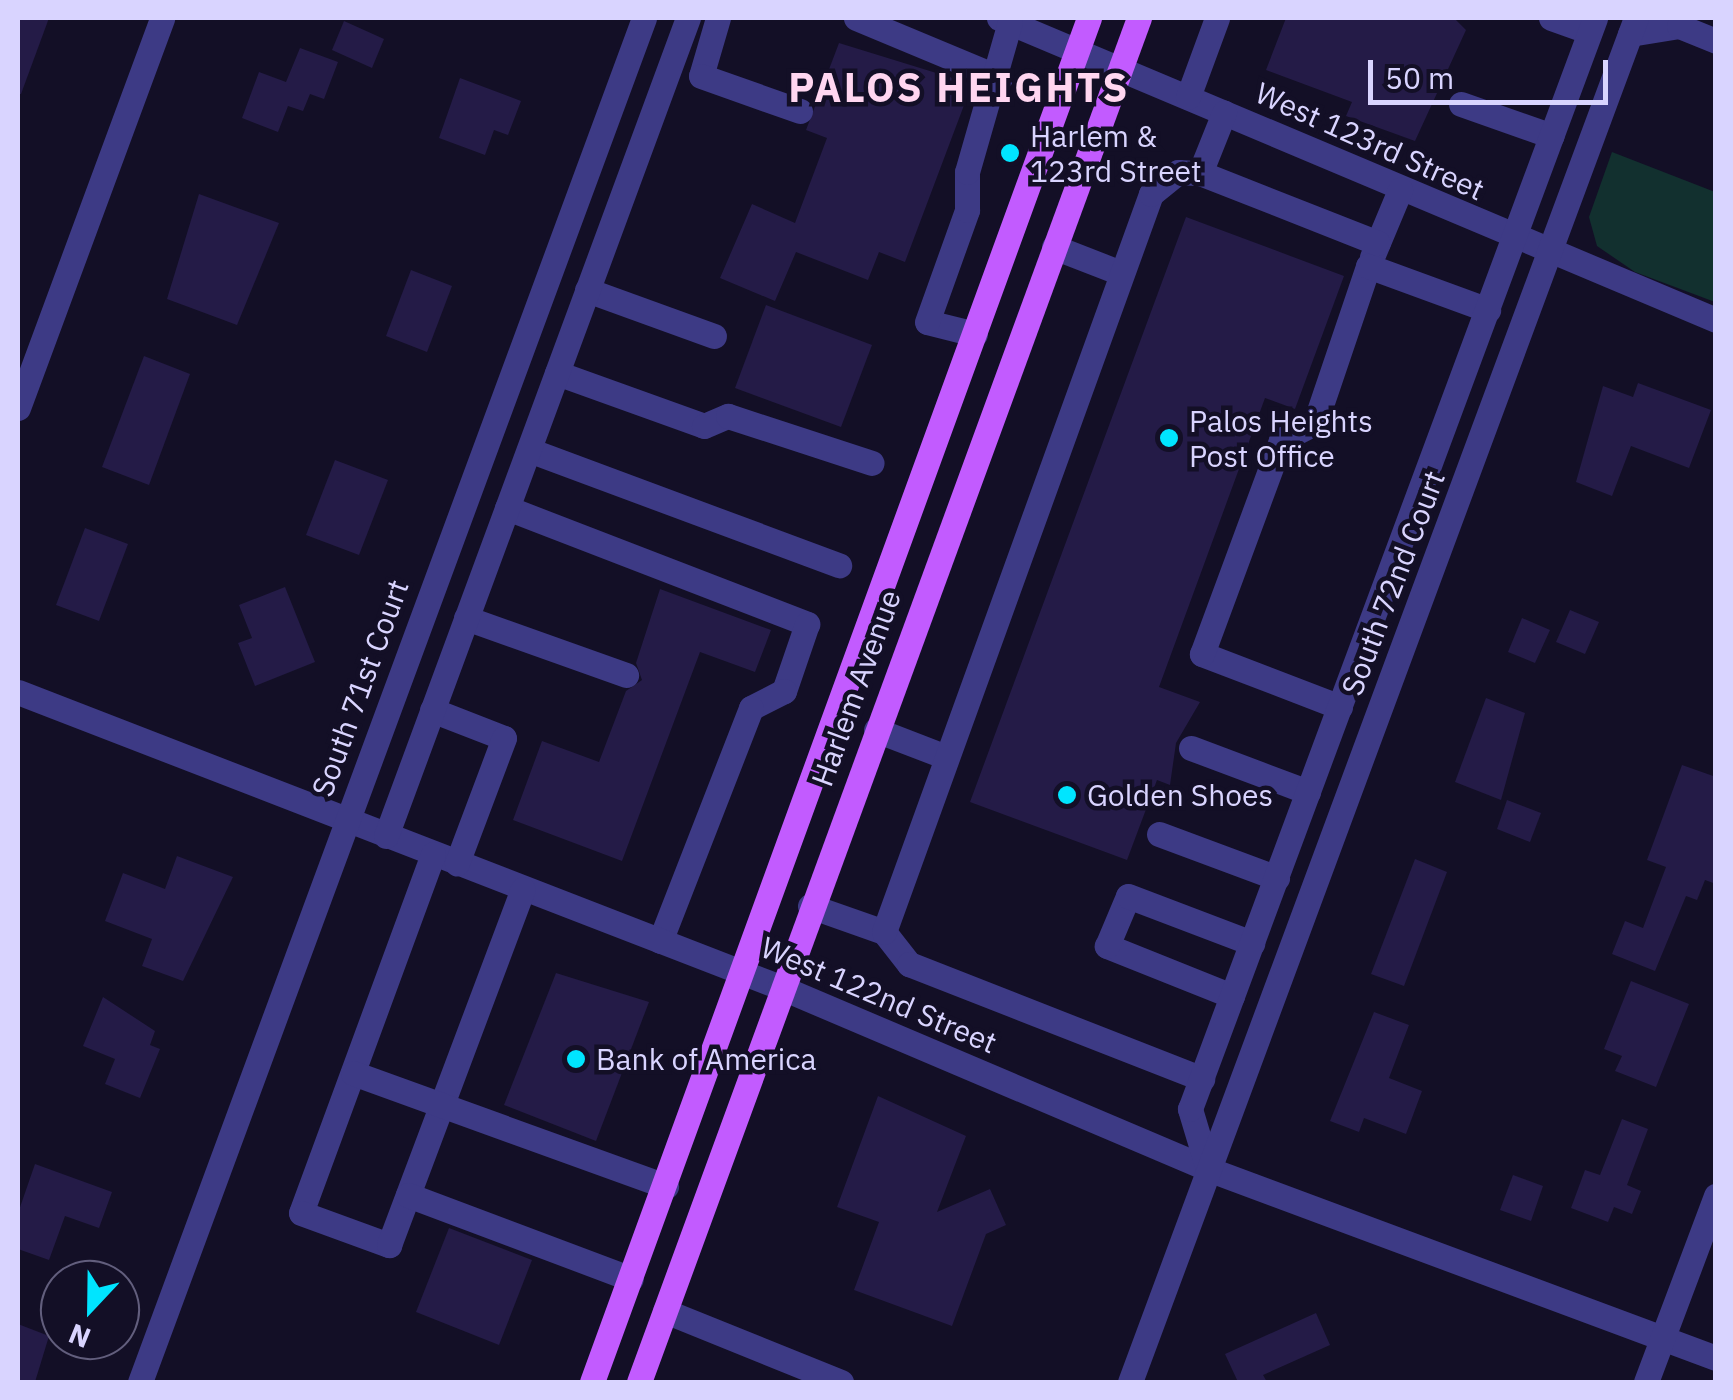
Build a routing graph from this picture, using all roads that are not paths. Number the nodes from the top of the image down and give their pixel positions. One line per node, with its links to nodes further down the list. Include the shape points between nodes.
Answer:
1 (162, 18): 35 (street)
2 (644, 18): 49 (street, South 71st Court)
3 (856, 18): 16 (street)
4 (1090, 18): 14 (main road, Harlem Avenue)
5 (1139, 18): 15 (main road, Harlem Avenue)
6 (1217, 18): 17 (street)
7 (1551, 18): 10 (street)
8 (687, 20): 11 (street); 29 (street)
9 (1004, 20): 14 (street, West 123rd Street); 16 (street, via 994,60)
10 (1593, 25): 21 (street, South 72nd Court)
11 (715, 26): 19 (street, via 701,76)
12 (1633, 26): 13 (street, via 1679,26); 27 (street, South 72nd Court)
13 (1716, 41)
14 (1077, 51): 15 (street, West 123rd Street); 32 (main road, Harlem Avenue)
15 (1120, 67): 17 (street, West 123rd Street); 25 (main road, Harlem Avenue)
16 (1000, 78): 32 (street, via 927,322)
17 (1188, 97): 20 (street, West 123rd Street)
18 (1461, 104): 21 (street)
19 (800, 111)
20 (1224, 113): 22 (street); 23 (street, West 123rd Street)
21 (1552, 136): 24 (street, South 72nd Court)
22 (1200, 173): 26 (street); 28 (street, via 1178,172 1150,194)
23 (1400, 190): 24 (street, West 123rd Street); 26 (street)
24 (1514, 240): 27 (street, West 123rd Street); 30 (street, South 72nd Court)
25 (1054, 247): 28 (street); 45 (main road, Harlem Avenue)
26 (1373, 255): 30 (street); 43 (street, via 1315,423 1281,440 1202,654)
27 (1550, 256): 31 (street, West 123rd Street); 65 (street, South 72nd Court)
28 (1121, 273): 47 (street)
29 (587, 290): 33 (street); 34 (street)
30 (1488, 310): 43 (street, South 72nd Court)
31 (1716, 320)
32 (975, 334): 59 (main road, Harlem Avenue)
33 (714, 336)
34 (557, 373): 36 (street); 37 (street, via 704,426 728,416)
35 (18, 408)
36 (528, 450): 38 (street); 39 (street)
37 (872, 463)
38 (507, 508): 40 (street); 57 (street, via 807,624 784,692 750,708)
39 (839, 565)
40 (466, 618): 41 (street); 44 (street)
41 (626, 675)
42 (18, 692): 49 (street, West 122nd Street)
43 (1340, 707): 48 (street, South 72nd Court)
44 (432, 710): 51 (street); 52 (street, via 504,738)
45 (876, 730): 47 (street); 55 (main road, Harlem Avenue)
46 (1191, 748): 48 (street)
47 (941, 755): 56 (street)
48 (1308, 792): 53 (street, South 72nd Court)
49 (346, 820): 51 (street, West 122nd Street); 74 (street, South 71st Court)
50 (1159, 834): 53 (street)
51 (386, 836): 52 (street, West 122nd Street)
52 (445, 858): 54 (street, West 122nd Street); 62 (street)
53 (1276, 878): 58 (street, South 72nd Court)
54 (523, 888): 57 (street, West 122nd Street); 64 (street)
55 (810, 906): 56 (street); 60 (main road, Harlem Avenue)
56 (884, 932): 63 (street, via 909,964)
57 (660, 942): 59 (street, West 122nd Street)
58 (1252, 943): 61 (street, South 72nd Court); 61 (street, via 1128,896 1107,946)
59 (745, 974): 60 (street, West 122nd Street); 66 (main road, Harlem Avenue)
60 (780, 987): 65 (street, West 122nd Street); 70 (main road, Harlem Avenue)
61 (1232, 996): 63 (street, South 72nd Court)
62 (353, 1073): 64 (street); 67 (street, via 302,1213 390,1245)
63 (1202, 1079): 65 (street, South 72nd Court, via 1190,1109)
64 (442, 1104): 66 (street); 67 (street)
65 (1208, 1169): 71 (street, West 122nd Street); 77 (street, South 72nd Court)
66 (666, 1186): 69 (main road, Harlem Avenue)
67 (408, 1195): 69 (street)
68 (1716, 1196): 71 (street)
69 (631, 1279): 75 (main road, Harlem Avenue)
70 (665, 1311): 73 (street); 76 (main road, Harlem Avenue)
71 (1662, 1338): 72 (street, West 122nd Street); 78 (street)
72 (1716, 1358)
73 (839, 1380)
74 (140, 1382)
75 (592, 1382)
76 (640, 1382)
77 (1130, 1382)
78 (1646, 1382)

